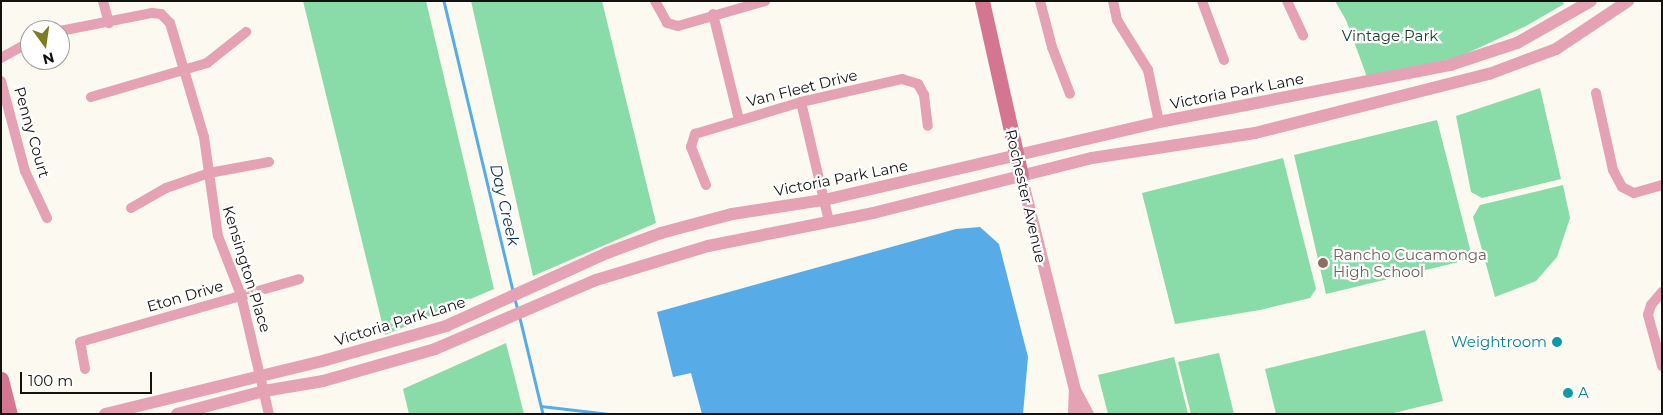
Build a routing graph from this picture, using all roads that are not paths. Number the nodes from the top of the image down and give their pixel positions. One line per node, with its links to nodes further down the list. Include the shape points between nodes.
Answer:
1 (103, 1): 12 (street)
2 (655, 1): 11 (street, via 667,23 678,26)
3 (765, 1): 11 (street)
4 (982, 1): 28 (main road, Rochester Avenue)
5 (1040, 1): 22 (street, via 1052,47)
6 (1113, 1): 26 (street, via 1117,20 1148,70)
7 (1202, 1): 18 (street)
8 (1287, 1): 15 (street)
9 (1591, 1): 26 (street, Victoria Park Lane, via 1542,31 1489,54 1388,78)
10 (1628, 1): 31 (street, via 1556,49 1489,74 1245,135 1092,158)
11 (713, 14): 25 (street)
12 (109, 23): 13 (street); 19 (street, Kensington Place, via 152,13 166,18)
13 (70, 29)
14 (246, 32): 19 (street, via 208,63)
15 (1303, 36)
16 (20, 48): 17 (street)
17 (1, 58)
18 (1224, 60)
19 (182, 73): 23 (street); 30 (street, Kensington Place, via 204,137)
20 (1, 81): 36 (street, Penny Court, via 25,171)
21 (1596, 93): 33 (street, via 1614,170 1622,187 1634,193)
22 (1070, 94)
23 (91, 97)
24 (801, 102): 25 (street, Van Fleet Drive); 27 (street, Van Fleet Drive, via 902,79 918,84 924,95); 34 (street)
25 (739, 120): 32 (street, Van Fleet Drive, via 694,134 691,146)
26 (1159, 122): 28 (street, Victoria Park Lane)
27 (928, 126)
28 (1016, 156): 31 (main road, Rochester Avenue); 34 (street, Victoria Park Lane)
29 (269, 162): 30 (street)
30 (209, 173): 35 (street, via 166,188); 40 (street, Kensington Place, via 218,236)
31 (1021, 175): 37 (street); 45 (street, Rochester Avenue)
32 (706, 185)
33 (1662, 185)
34 (824, 200): 37 (street); 43 (street, Victoria Park Lane, via 732,214 661,233 495,306 404,339)
35 (131, 208)
36 (47, 218)
37 (829, 221): 46 (street, via 641,264 468,338 323,381)
38 (299, 279): 40 (street, Eton Drive)
39 (1662, 292): 41 (street, via 1650,306 1648,315)
40 (241, 295): 42 (street, Eton Drive, via 80,342); 43 (street, Kensington Place)
41 (1662, 366)
42 (85, 369)
43 (261, 376): 46 (street, Kensington Place); 48 (street, Victoria Park Lane)
44 (1, 379): 47 (main road)
45 (1075, 390): 51 (street, Rochester Avenue); 52 (street, Rochester Avenue)
46 (264, 391): 49 (street); 50 (street, Kensington Place)
47 (10, 414)
48 (105, 414)
49 (177, 414)
50 (270, 414)
51 (1074, 414)
52 (1088, 414)

